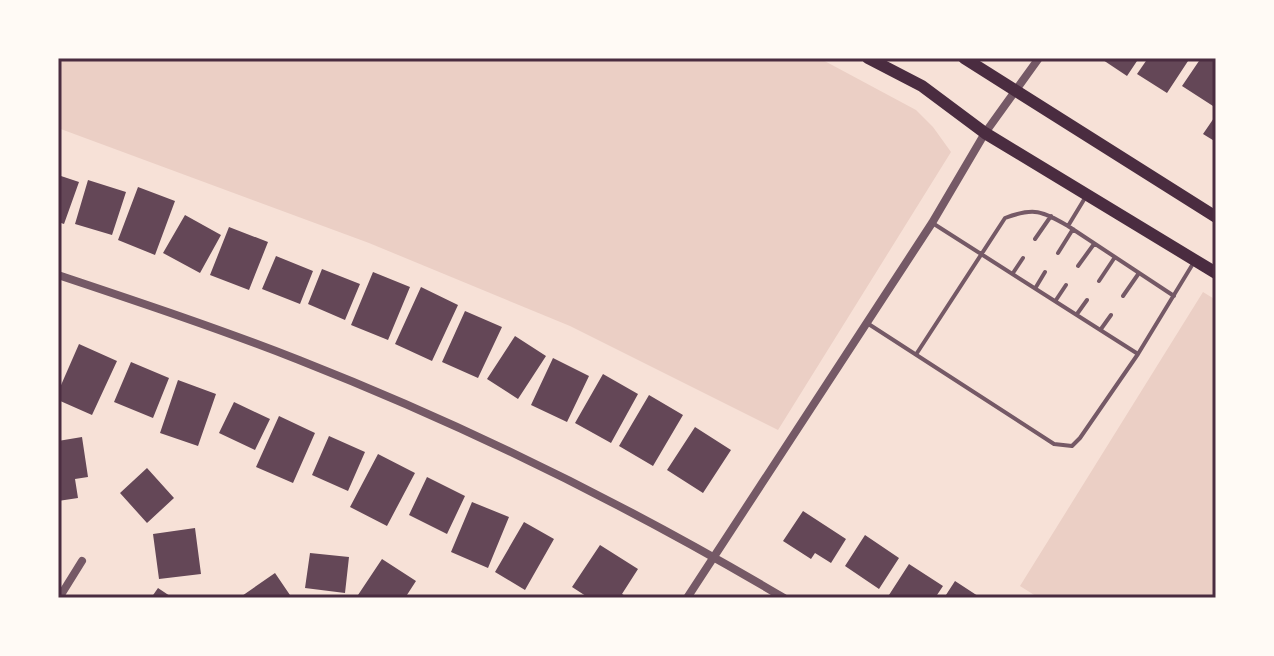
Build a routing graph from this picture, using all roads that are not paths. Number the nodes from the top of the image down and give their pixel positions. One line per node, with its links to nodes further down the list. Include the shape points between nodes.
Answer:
1 (868, 58): 5 (main road, via 922,86)
2 (964, 58): 4 (main road)
3 (1039, 58): 4 (street)
4 (1017, 92): 5 (street); 8 (main road)
5 (985, 133): 6 (main road); 9 (street)
6 (1087, 194): 10 (lane); 17 (main road)
7 (1051, 216): 10 (lane); 11 (lane); 13 (lane, via 1025,210 1005,218)
8 (1216, 217)
9 (932, 223): 13 (lane); 33 (street)
10 (1070, 228): 12 (lane); 14 (lane)
11 (1035, 239)
12 (1094, 244): 15 (lane); 18 (lane)
13 (982, 253): 20 (lane); 35 (lane)
14 (1058, 253)
15 (1115, 257): 21 (lane); 24 (lane)
16 (1023, 258): 20 (lane)
17 (1195, 260): 22 (main road); 28 (lane)
18 (1078, 266)
19 (1045, 272): 26 (lane)
20 (1013, 273): 26 (lane)
21 (1139, 273): 27 (lane); 28 (lane)
22 (1216, 273)
23 (58, 275): 37 (street, via 299,360 449,423)
24 (1099, 281)
25 (1066, 285): 29 (lane)
26 (1035, 287): 29 (lane)
27 (1123, 296)
28 (1174, 296): 36 (lane)
29 (1056, 300): 31 (lane)
30 (1087, 300): 31 (lane)
31 (1077, 314): 34 (lane)
32 (1111, 315): 34 (lane)
33 (867, 323): 35 (lane); 37 (street)
34 (1101, 330): 36 (lane)
35 (917, 353): 36 (lane, via 1054,444 1072,446)
36 (1138, 354)
37 (713, 556): 40 (street); 41 (street)
38 (82, 561): 39 (street)
39 (59, 598)
40 (687, 598)
41 (784, 598)

